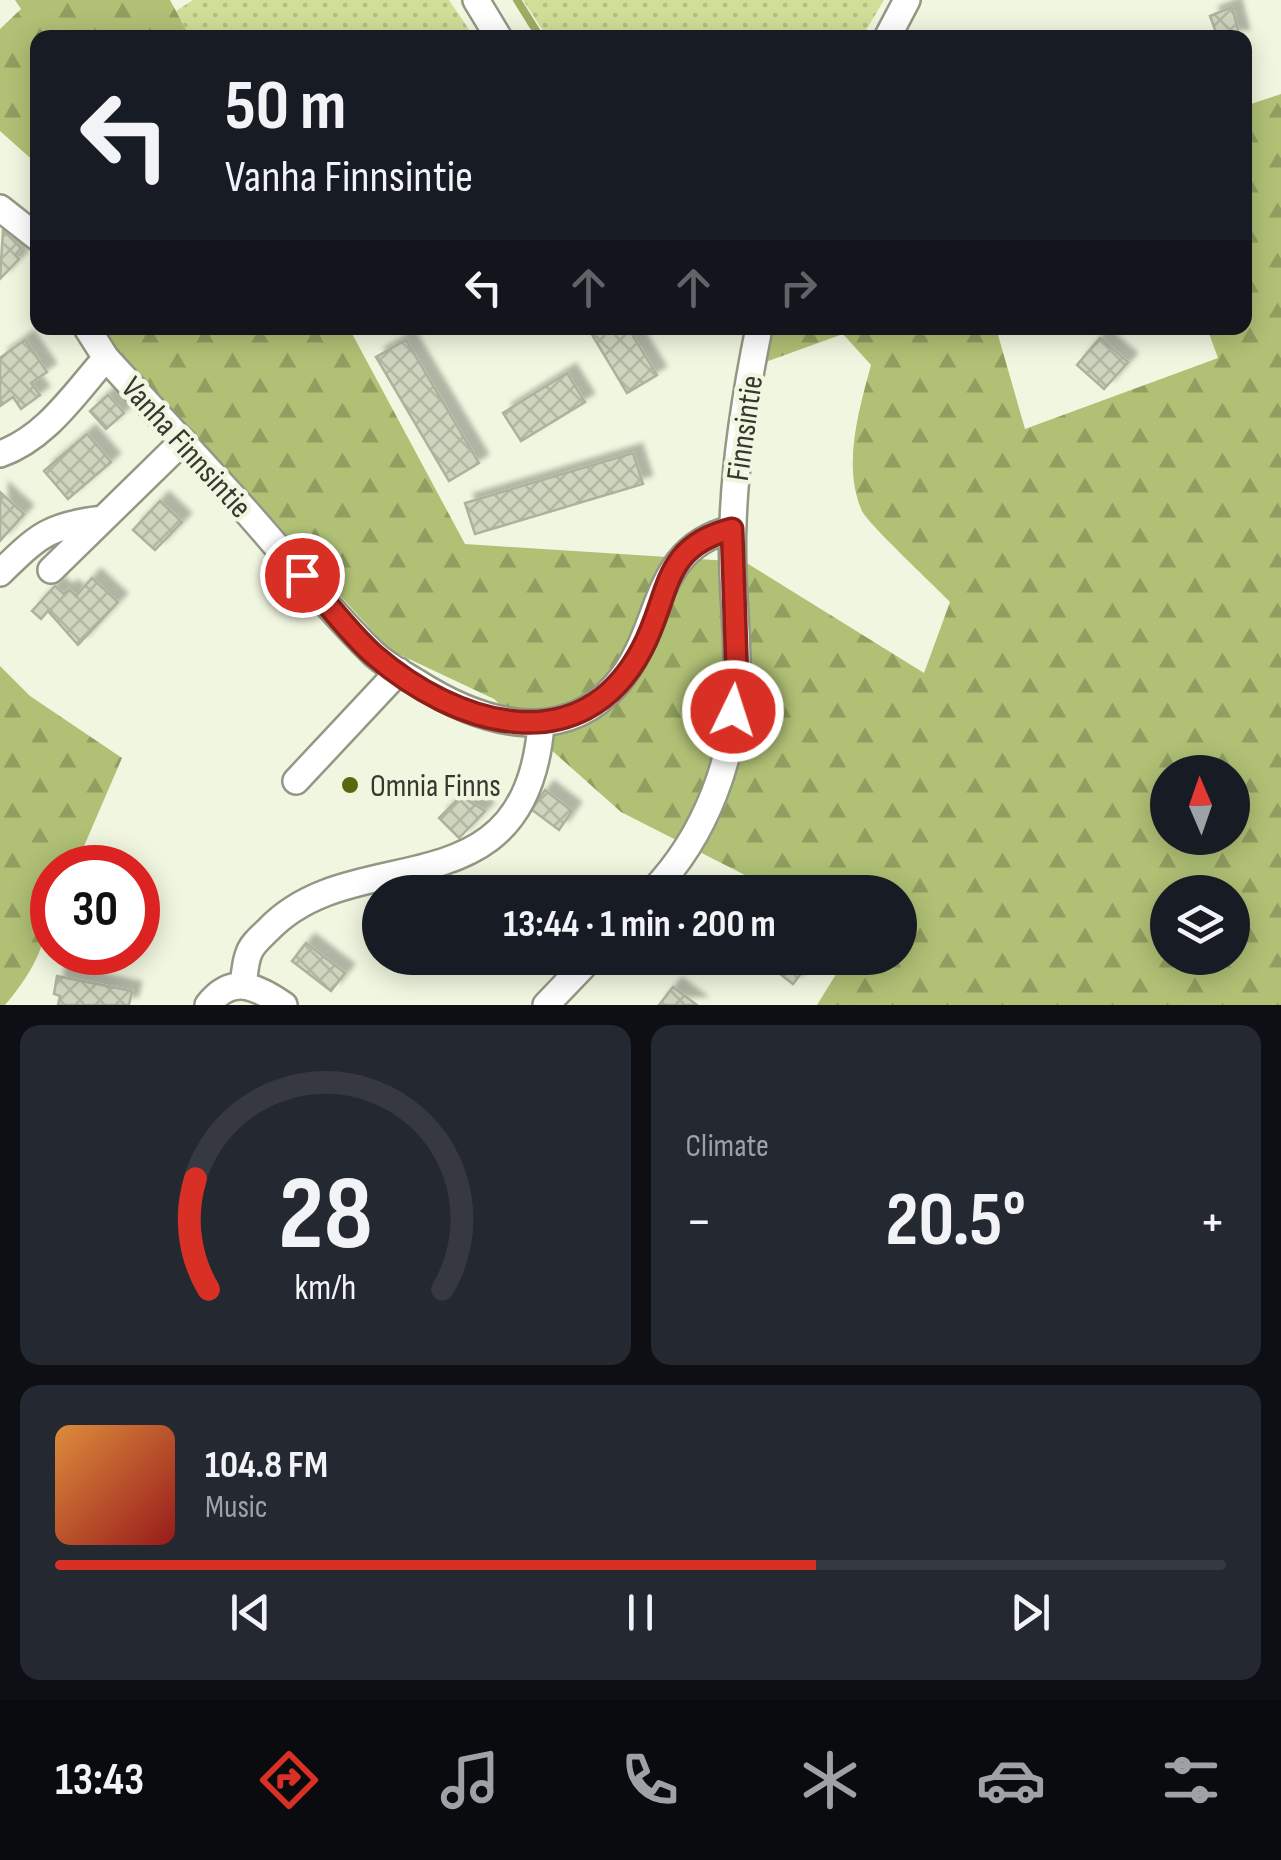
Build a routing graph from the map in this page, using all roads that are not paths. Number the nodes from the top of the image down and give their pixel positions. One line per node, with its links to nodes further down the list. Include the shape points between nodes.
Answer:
1 (476, 0): 3 (street)
2 (907, 0): 4 (street)
3 (494, 30)
4 (890, 30)
5 (0, 208): 6 (street)
6 (30, 232)
7 (91, 335): 9 (street, Vanha Finnsintie)
8 (759, 335): 13 (street, Finnsintie)
9 (106, 358): 10 (street, Vanha Finnsintie); 11 (street, via 57,416)
10 (183, 441): 12 (street); 16 (street, Vanha Finnsintie, via 374,655)
11 (0, 454)
12 (103, 519): 14 (street); 15 (street, via 41,534)
13 (732, 529): 17 (street, Vanha Finnsintie, via 691,544 667,578 642,650 614,687 587,710); 19 (street, Finnsintie, via 737,681 724,770 701,826)
14 (51, 570)
15 (0, 573)
16 (399, 671): 17 (street, Vanha Finnsintie, via 451,704 504,723); 18 (street)
17 (541, 725): 21 (street, via 538,764 495,833 433,868 349,887 286,911 249,950)
18 (296, 781)
19 (668, 875)
20 (574, 975): 24 (street)
21 (243, 983): 22 (street, via 216,994); 23 (street)
22 (208, 1005)
23 (284, 1005)
24 (546, 1005)

